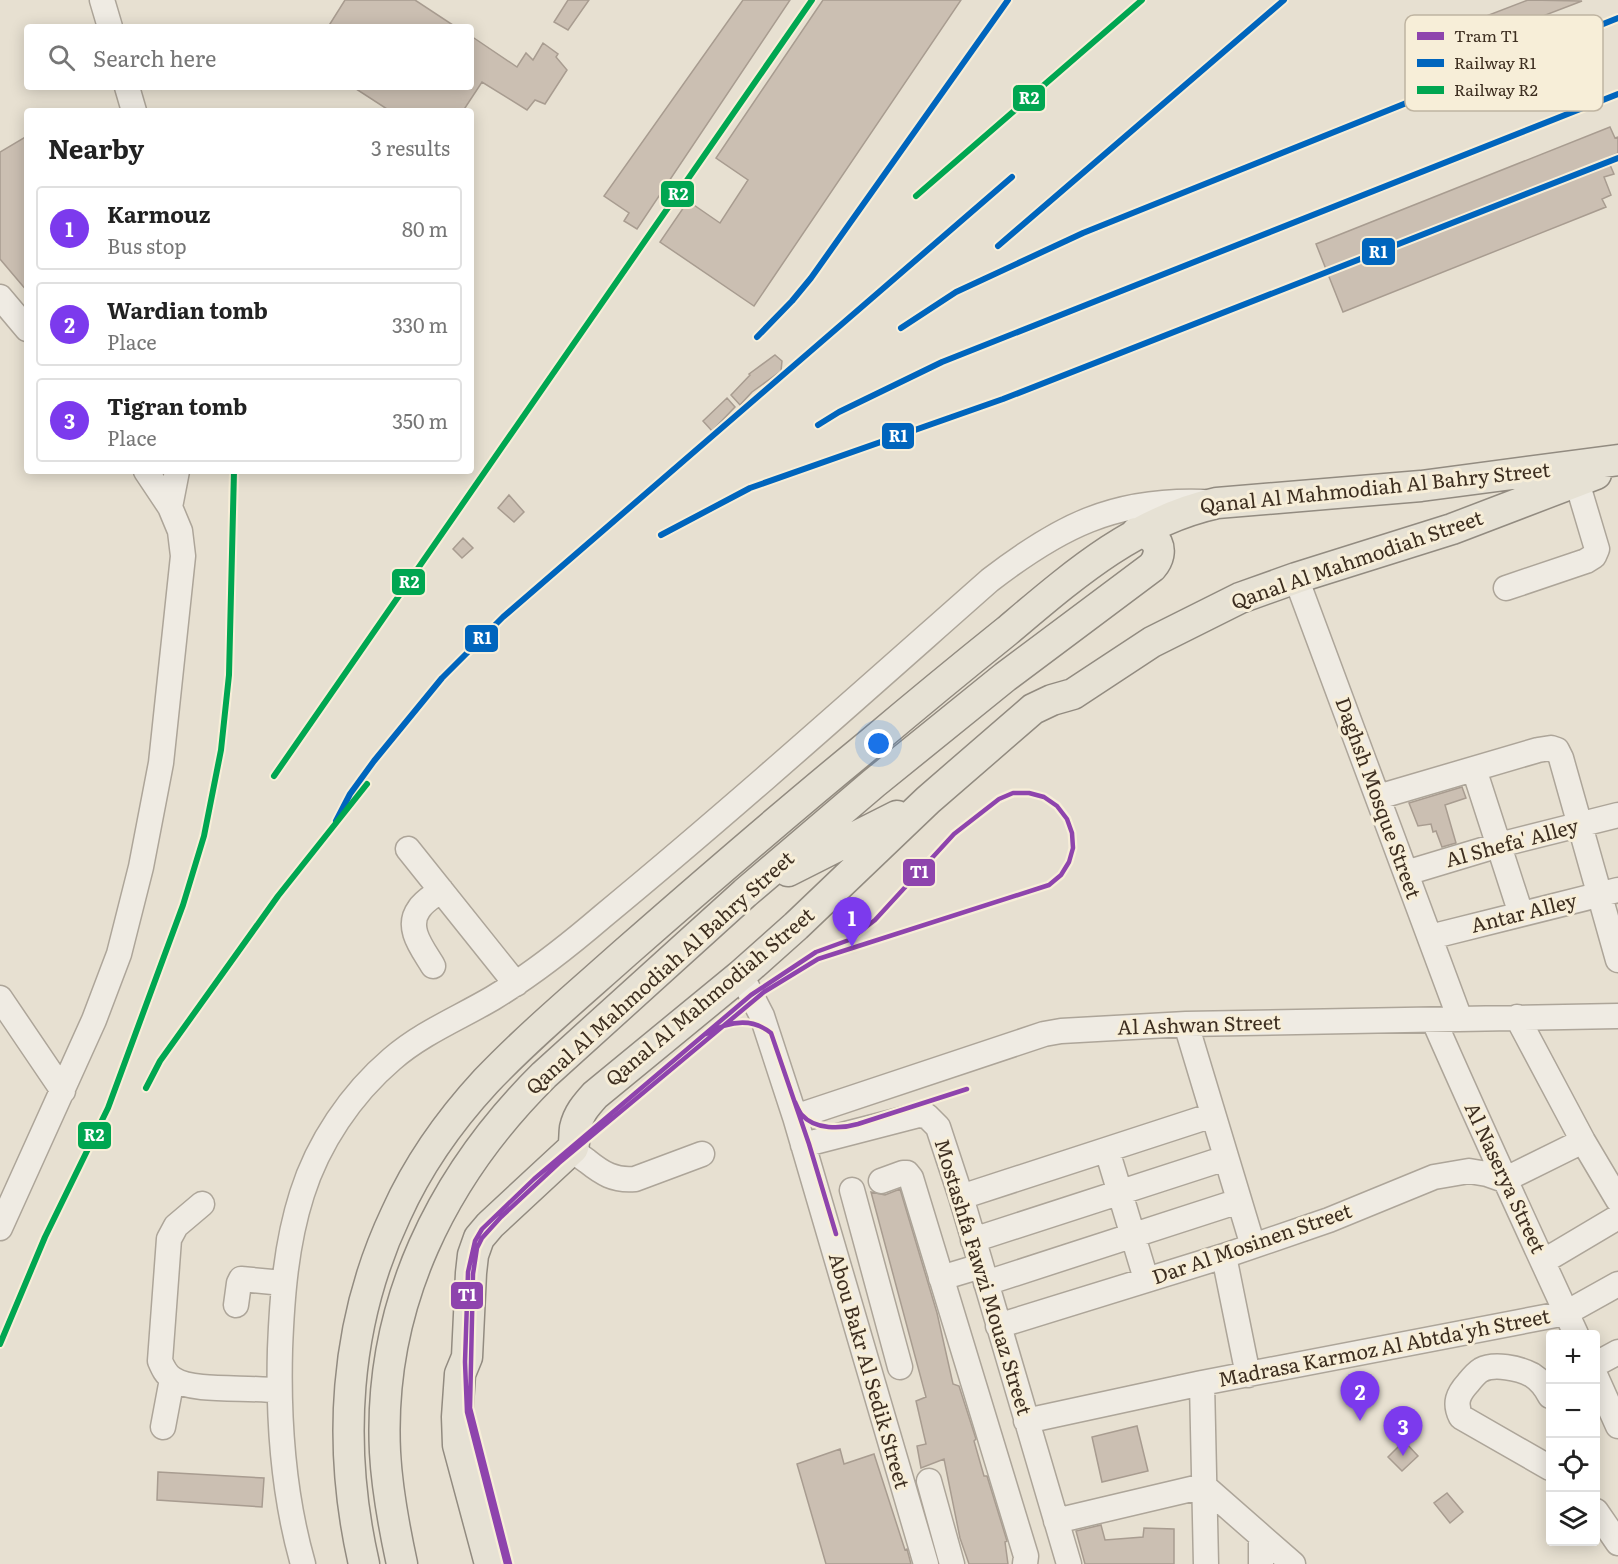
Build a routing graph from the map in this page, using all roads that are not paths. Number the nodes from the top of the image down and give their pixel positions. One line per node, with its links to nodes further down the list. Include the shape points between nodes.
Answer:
1 (102, 0): 2 (street)
2 (109, 24)
3 (128, 90): 4 (street)
4 (133, 108)
5 (0, 297): 6 (street)
6 (24, 325)
7 (1618, 462): 10 (main road, Qanal Al Mahmodiah Street); 11 (main road, Qanal Al Mahmodiah Al Bahry Street, via 1421,486)
8 (148, 474): 12 (street)
9 (176, 474): 12 (street)
10 (1577, 482): 14 (main road, Qanal Al Mahmodiah Street, via 1442,532); 15 (street, via 1597,549 1594,556)
11 (1217, 503): 13 (main road, Qanal Al Mahmodiah Al Bahry Street, via 1171,516); 32 (street, via 1161,503 1107,513 1035,546 990,580 688,846)
12 (170, 507): 40 (street, via 180,531 183,556 161,763 141,867 118,954)
13 (1136, 533): 26 (main road, Qanal Al Mahmodiah Al Bahry Street, via 1156,540 1160,554 1152,567 1005,677); 96 (main road, Qanal Al Mahmodiah Al Bahry Street, via 1055,591 750,843 512,1055 441,1136 396,1212 358,1324 347,1441 353,1510)
14 (1296, 578): 17 (street, Daghsh Mosque Street); 18 (main road, Qanal Al Mahmodiah Street, via 1200,617 1124,659 1073,694 1033,709)
15 (1506, 588)
16 (1474, 769): 17 (street); 20 (street, via 1538,750 1557,750); 21 (street)
17 (1378, 797): 23 (street, Daghsh Mosque Street)
18 (928, 800): 26 (main road); 31 (main road, Qanal Al Mahmodiah Street)
19 (1618, 815): 20 (street, Al Shefa' Alley)
20 (1580, 825): 21 (street, Al Shefa' Alley); 25 (street)
21 (1499, 845): 23 (street, Al Shefa' Alley); 27 (street)
22 (408, 849): 24 (street)
23 (1406, 873): 28 (street, Daghsh Mosque Street)
24 (441, 890): 30 (street, via 419,908 414,920 414,934); 32 (street)
25 (1609, 892): 27 (street, Antar Alley); 29 (street)
26 (745, 893): 97 (main road, Qanal Al Mahmodiah Al Bahry Street, via 516,1103 475,1153 442,1207 405,1296 386,1388 387,1484)
27 (1521, 914): 28 (street, Antar Alley)
28 (1430, 937): 36 (street, Daghsh Mosque Street)
29 (1618, 960)
30 (433, 966)
31 (741, 975): 43 (street, Abou Bakr Al Sedik Street, via 762,1016); 46 (main road, Qanal Al Mahmodiah Street, via 595,1095 579,1114)
32 (516, 984): 70 (street, via 415,1041 357,1094 313,1165 302,1193)
33 (0, 998): 40 (street)
34 (1618, 1016): 35 (street, Al Ashwan Street)
35 (1517, 1017): 36 (street, Al Ashwan Street); 44 (street)
36 (1460, 1019): 37 (street, Al Ashwan Street)
37 (1434, 1021): 38 (street, Al Ashwan Street); 51 (street, Al Naserya Street)
38 (1186, 1024): 39 (street, Al Ashwan Street, via 1044,1034); 41 (street)
39 (900, 1082): 42 (street); 43 (street, Al Ashwan Street)
40 (63, 1090): 60 (street)
41 (1213, 1115): 47 (street); 49 (street)
42 (912, 1116): 45 (street); 55 (street, Mostashfa Fawzi Mouaz Street, via 927,1116 938,1127)
43 (795, 1117): 45 (street, Abou Bakr Al Sedik Street)
44 (1583, 1141): 50 (street); 51 (street)
45 (803, 1145): 61 (street, Abou Bakr Al Sedik Street)
46 (573, 1148): 48 (street, via 601,1172 626,1180); 98 (main road, via 490,1225 479,1238 473,1255 467,1357 458,1390 458,1435)
47 (1107, 1150): 54 (street); 55 (street)
48 (702, 1154)
49 (1226, 1158): 54 (street); 56 (street)
50 (1609, 1164): 57 (street)
51 (1504, 1180): 64 (street, Dar Al Mosinen Street, via 1469,1171 1434,1177); 66 (street, Al Naserya Street)
52 (881, 1181): 68 (street, via 903,1173 910,1175)
53 (852, 1190): 59 (street)
54 (1120, 1192): 62 (street); 63 (street)
55 (961, 1197): 63 (street, Mostashfa Fawzi Mouaz Street)
56 (1239, 1201): 62 (street); 64 (street)
57 (1618, 1203): 66 (street)
58 (202, 1204): 80 (street, via 176,1226 169,1239 159,1349 164,1371)
59 (861, 1224): 61 (street); 78 (street)
60 (0, 1228)
61 (828, 1233): 99 (street, Abou Bakr Al Sedik Street)
62 (1133, 1235): 67 (street); 69 (street)
63 (973, 1240): 67 (street, Mostashfa Fawzi Mouaz Street)
64 (1253, 1246): 65 (street, Dar Al Mosinen Street)
65 (1224, 1256): 69 (street, Dar Al Mosinen Street); 79 (street)
66 (1544, 1261): 73 (street, Al Naserya Street)
67 (983, 1274): 68 (street); 74 (street, Mostashfa Fawzi Mouaz Street)
68 (941, 1278): 101 (street, via 1026,1556)
69 (1146, 1280): 74 (street, Dar Al Mosinen Street)
70 (283, 1283): 72 (street, via 241,1279); 84 (street)
71 (1618, 1284): 73 (street, Madrasa Karmoz Al Abtda'yh Street)
72 (236, 1305)
73 (1566, 1313): 75 (street, Al Naserya Street); 79 (street, Madrasa Karmoz Al Abtda'yh Street)
74 (999, 1326): 86 (street, Mostashfa Fawzi Mouaz Street)
75 (1574, 1330)
76 (1618, 1352): 77 (street)
77 (1600, 1363)
78 (900, 1367)
79 (1248, 1375): 81 (street, Madrasa Karmoz Al Abtda'yh Street)
80 (172, 1379): 84 (street, via 193,1386); 87 (street)
81 (1202, 1383): 86 (street, Madrasa Karmoz Al Abtda'yh Street); 90 (street, Madrasa Karmoz Al Abtda'yh Street)
82 (1599, 1384): 85 (street)
83 (1546, 1388): 88 (street, via 1531,1374 1488,1366 1478,1371 1459,1393 1457,1402 1461,1417)
84 (279, 1391): 95 (street, via 284,1472)
85 (1617, 1420)
86 (1026, 1421): 92 (street, Mostashfa Fawzi Mouaz Street)
87 (163, 1427)
88 (1546, 1465)
89 (929, 1481): 100 (street)
90 (1204, 1486): 92 (street); 93 (street); 103 (street, Madrasa Karmoz Al Abtda'yh Street)
91 (1600, 1517): 94 (street)
92 (1056, 1521): 102 (street, Mostashfa Fawzi Mouaz Street)
93 (1261, 1536): 104 (street); 105 (street)
94 (1618, 1542)
95 (303, 1564)
96 (364, 1564)
97 (402, 1564)
98 (490, 1564)
99 (926, 1564)
100 (952, 1564)
101 (1025, 1564)
102 (1069, 1564)
103 (1206, 1564)
104 (1261, 1564)
105 (1293, 1564)

